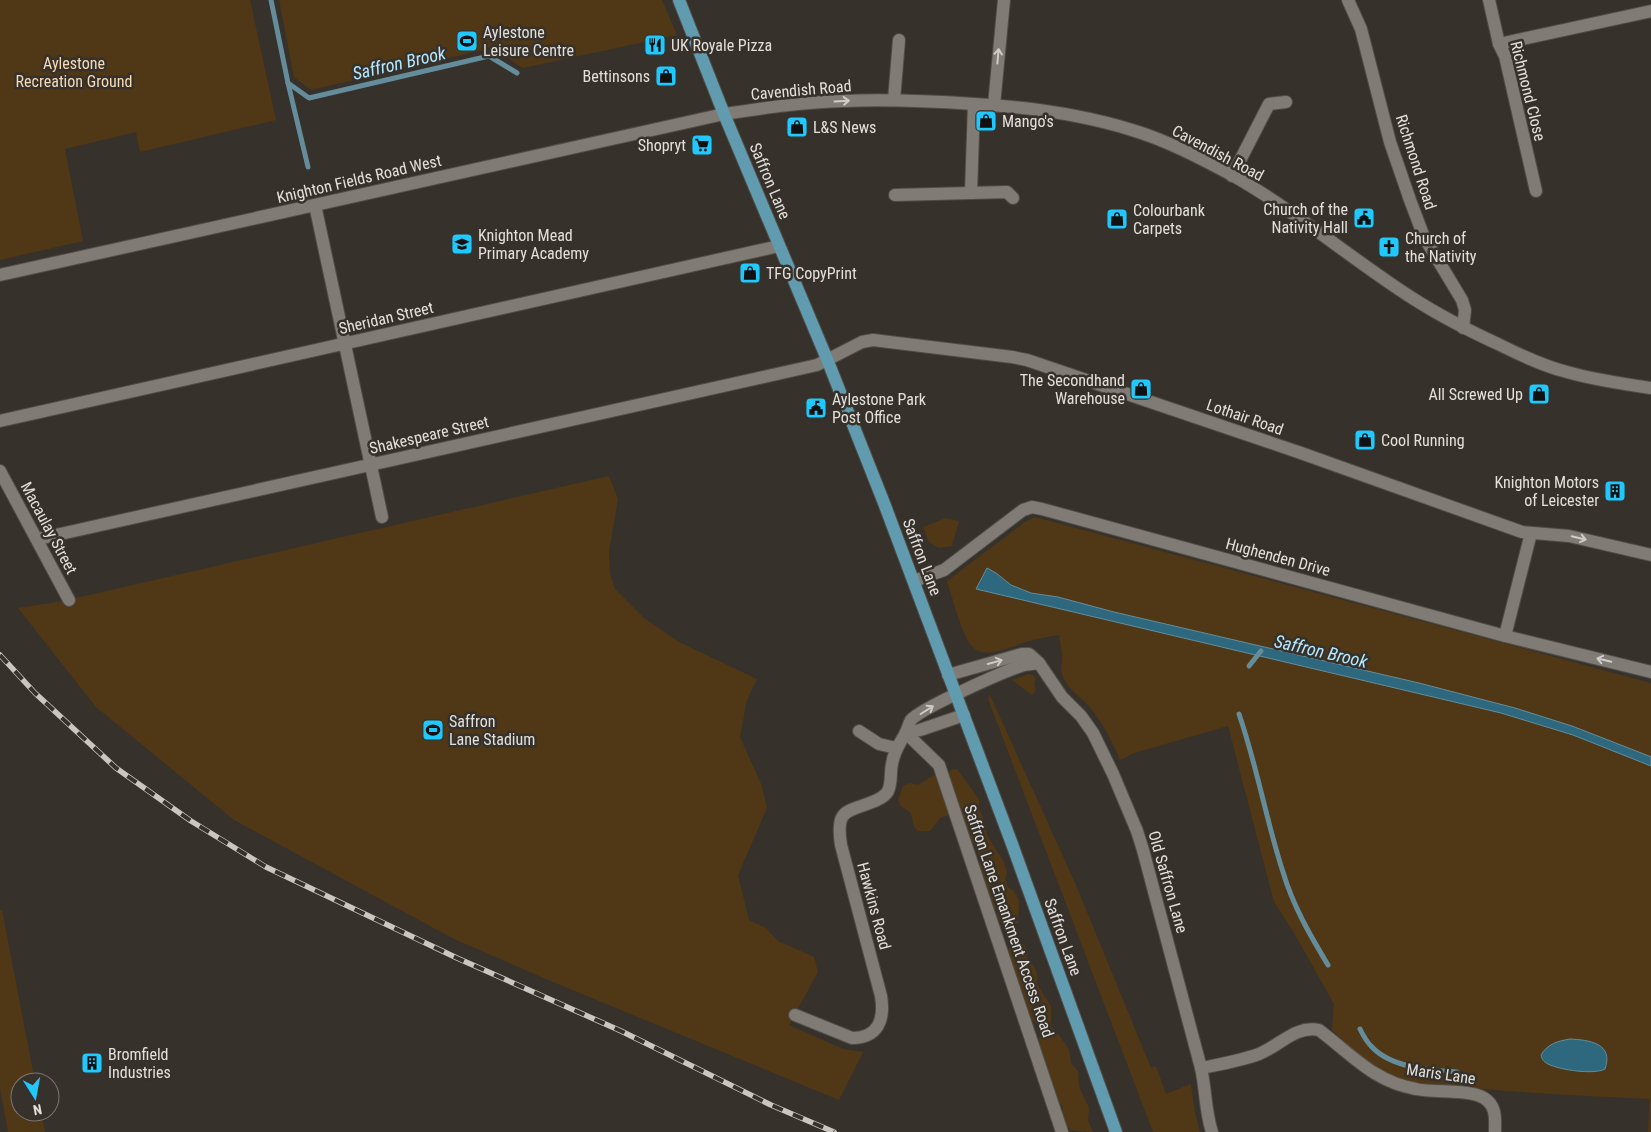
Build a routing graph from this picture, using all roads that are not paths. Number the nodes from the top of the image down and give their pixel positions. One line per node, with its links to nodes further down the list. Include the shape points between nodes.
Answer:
1 (679, 0): 12 (main road, Saffron Lane)
2 (1004, 0): 11 (street, one-way to 2)
3 (1348, 0): 21 (street, Richmond Road, via 1361,29 1390,142 1424,237 1462,300 1465,310)
4 (1489, 0): 7 (street, Richmond Close)
5 (1651, 11): 7 (street)
6 (899, 40): 8 (street)
7 (1499, 44): 14 (street, Richmond Close, via 1505,56)
8 (894, 100): 10 (street, Cavendish Road); 12 (street, Cavendish Road, one-way to 8, via 831,102)
9 (1286, 102): 13 (street, via 1268,104)
10 (974, 104): 11 (street, Cavendish Road); 15 (street)
11 (994, 105): 13 (street, Cavendish Road, via 1086,117 1133,130)
12 (724, 114): 18 (street, Knighton Fields Road West); 19 (main road, Saffron Lane)
13 (1232, 176): 21 (street, Cavendish Road, via 1328,238 1396,288)
14 (1536, 191)
15 (971, 193): 16 (street); 17 (street, via 1007,192)
16 (895, 195)
17 (1014, 198)
18 (315, 205): 20 (street, Knighton Fields Road West); 22 (street)
19 (779, 246): 22 (street, Sheridan Street); 23 (main road, Saffron Lane)
20 (0, 275)
21 (1463, 328): 24 (street, Cavendish Road, via 1565,372)
22 (345, 344): 25 (street, Sheridan Street); 26 (street)
23 (827, 359): 26 (street, Shakespeare Street, via 817,365); 29 (street, Lothair Road, via 873,340 1026,360); 32 (main road, Saffron Lane)
24 (1651, 388)
25 (0, 421)
26 (371, 464): 28 (street); 30 (street, Shakespeare Street)
27 (0, 471): 30 (street, Macaulay Street)
28 (382, 517)
29 (1531, 533): 31 (street, Lothair Road, one-way to 31, via 1569,536); 34 (street)
30 (38, 539): 33 (street, Macaulay Street)
31 (1651, 555)
32 (914, 581): 34 (street, Hughenden Drive, via 944,570 1024,510 1032,508); 37 (main road, Saffron Lane)
33 (69, 600)
34 (1505, 636): 36 (street, Hughenden Drive, one-way to 34)
35 (1039, 663): 37 (street, one-way to 35, via 1022,654 1029,654); 38 (street, via 1023,666); 44 (street, Old Saffron Lane, via 1062,698 1093,733 1137,831)
36 (1651, 672)
37 (948, 674): 38 (main road, Saffron Lane)
38 (956, 695): 39 (main road, Saffron Lane); 41 (street, Hawkins Road, one-way to 38, via 912,719)
39 (964, 715): 41 (street); 46 (main road, Saffron Lane)
40 (859, 731): 42 (street, via 880,744)
41 (906, 733): 42 (street, Hawkins Road); 45 (street, Saffron Lane Emankment Access Road, via 939,764)
42 (896, 748): 43 (street, Hawkins Road, via 888,792 880,799 852,808 840,820 839,828 881,996 882,1017 870,1035 852,1038)
43 (795, 1015)
44 (1201, 1068): 47 (street, Old Saffron Lane); 48 (street, Maris Lane, via 1261,1053 1301,1030 1311,1028 1319,1030 1368,1070 1390,1082 1415,1090 1474,1094 1484,1098 1494,1110)
45 (1062, 1132)
46 (1116, 1132)
47 (1212, 1132)
48 (1495, 1132)

